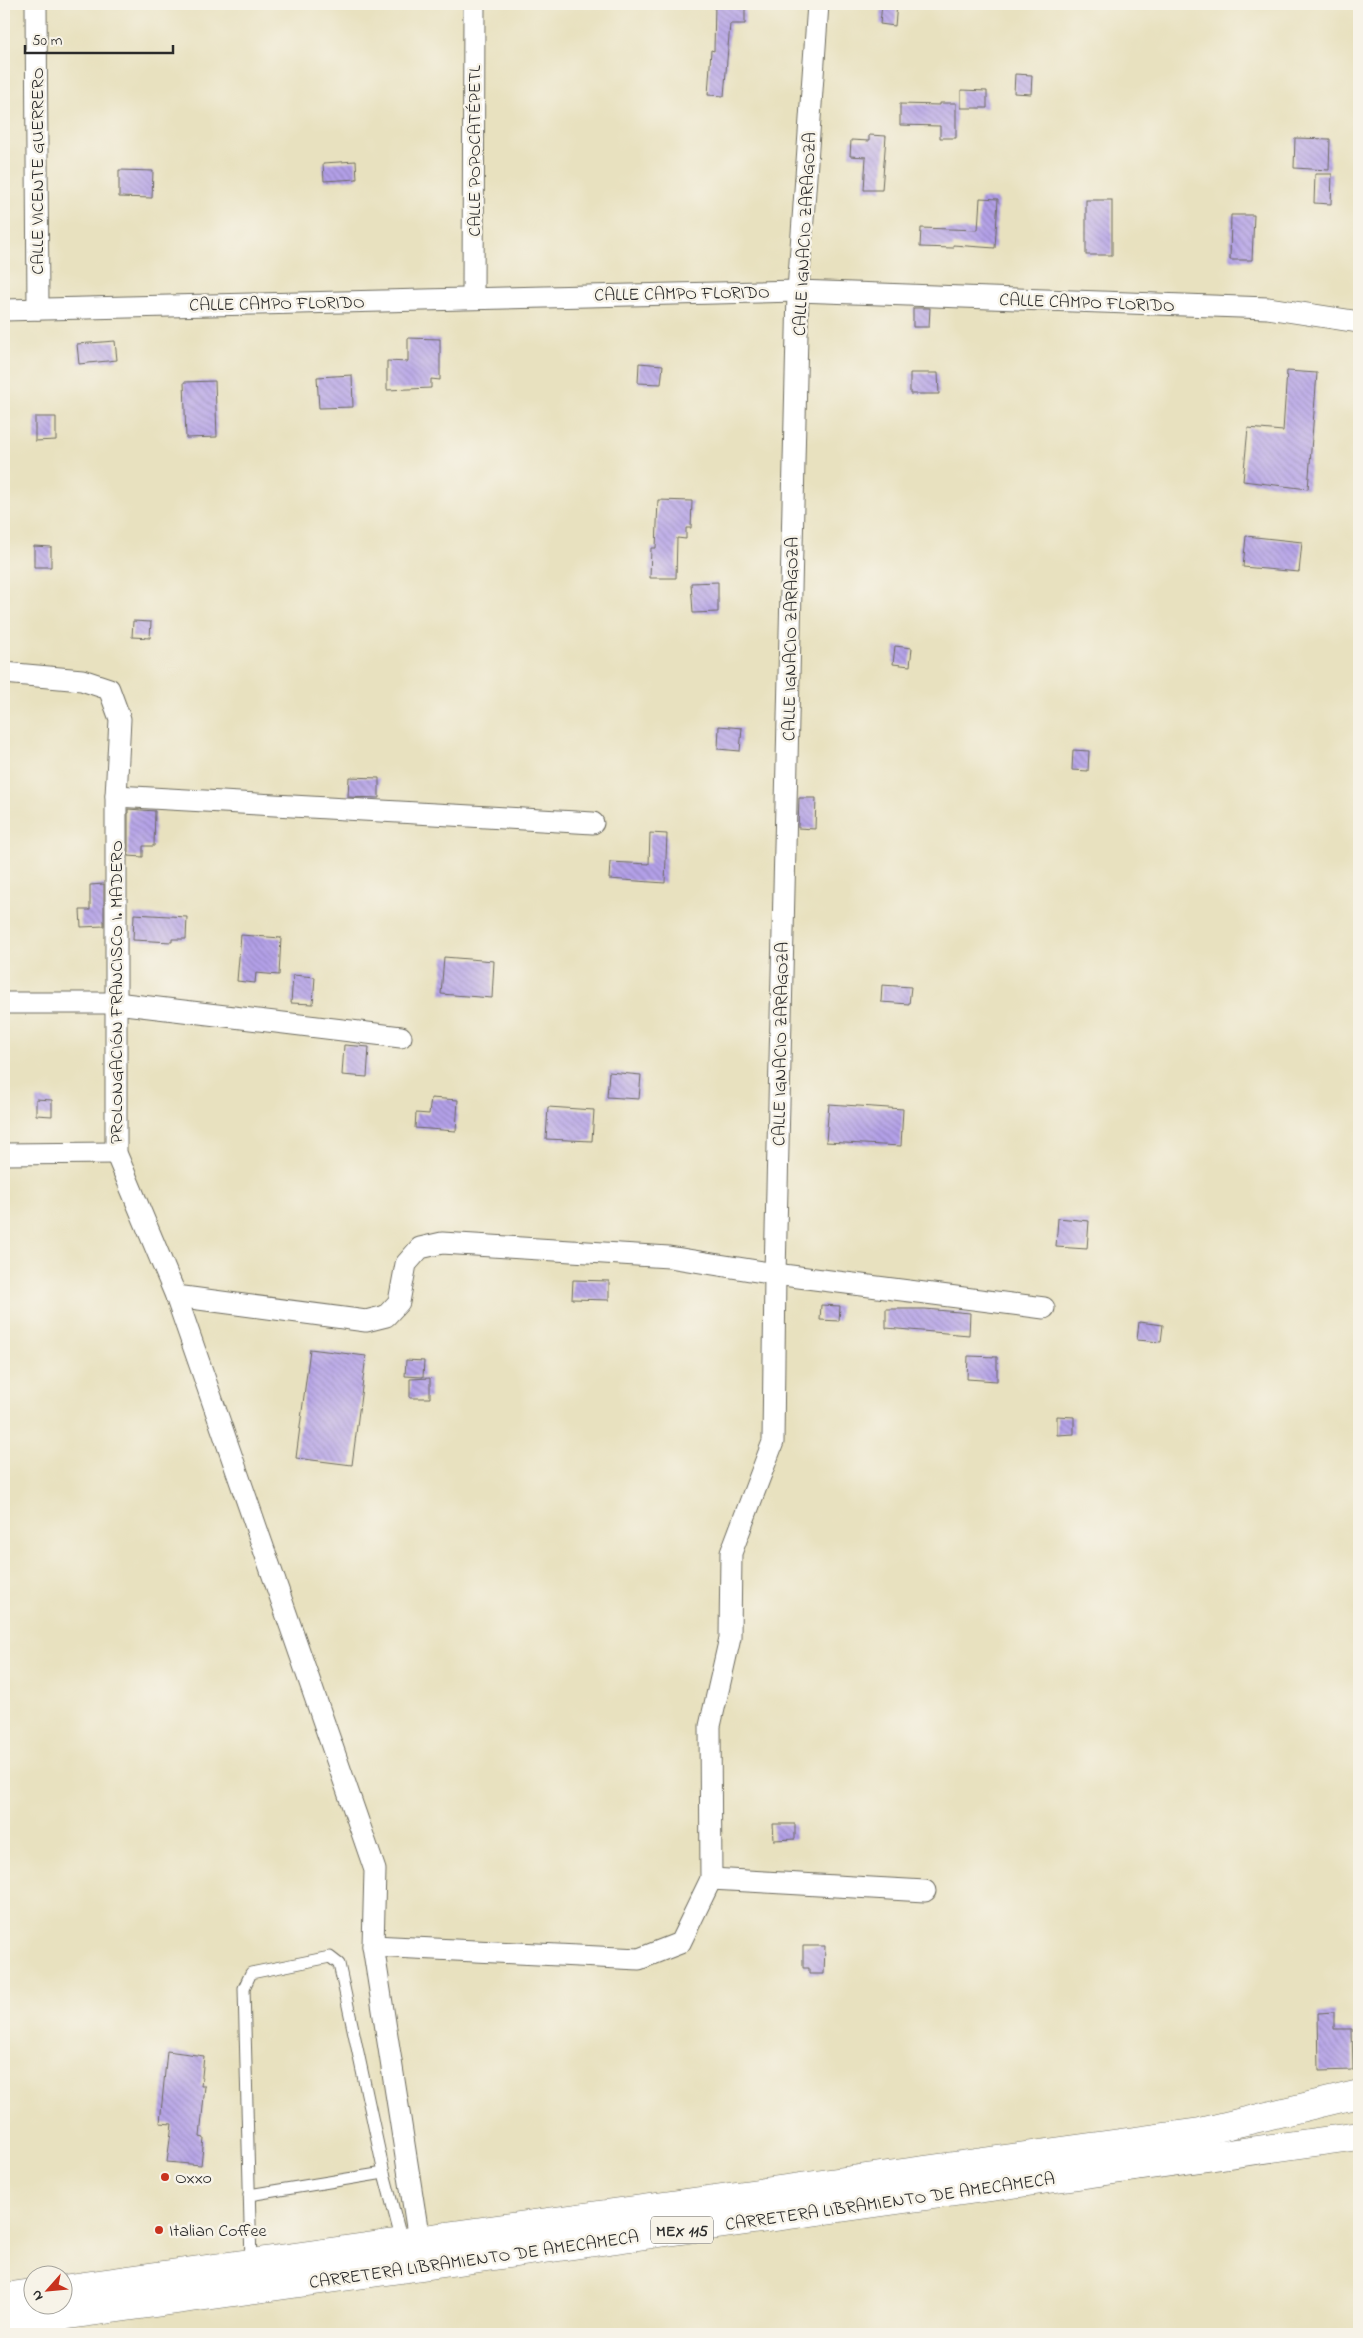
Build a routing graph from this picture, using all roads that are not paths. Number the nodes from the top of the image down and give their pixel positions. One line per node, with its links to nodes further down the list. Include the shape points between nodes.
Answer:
1 (36, 4): 6 (street, CALLE VICENTE GUERRERO)
2 (474, 4): 5 (street, CALLE POPOCATÉPETL)
3 (818, 4): 4 (street, CALLE IGNACIO ZARAGOZA)
4 (798, 291): 5 (street, CALLE CAMPO FLORIDO); 8 (street, CALLE CAMPO FLORIDO, via 1268,308); 17 (street, CALLE IGNACIO ZARAGOZA)
5 (473, 298): 6 (street, CALLE CAMPO FLORIDO)
6 (38, 309): 7 (street, CALLE CAMPO FLORIDO)
7 (4, 310)
8 (1359, 322)
9 (4, 673): 10 (street, PROLONGACIÓN FRANCISCO I. MADERO, via 82,680 109,689 120,719)
10 (116, 796): 11 (street); 13 (street, PROLONGACIÓN FRANCISCO I. MADERO)
11 (593, 823)
12 (4, 1003): 13 (street)
13 (116, 1003): 14 (street); 15 (street, PROLONGACIÓN FRANCISCO I. MADERO)
14 (402, 1037)
15 (116, 1153): 16 (street); 18 (street, PROLONGACIÓN FRANCISCO I. MADERO)
16 (4, 1154)
17 (774, 1274): 18 (street, via 669,1257 442,1242 420,1248 406,1264 399,1302 386,1316 366,1322); 19 (street); 20 (street, CALLE IGNACIO ZARAGOZA, via 773,1442 731,1553 730,1638 710,1726)
18 (176, 1296): 22 (street, PROLONGACIÓN FRANCISCO I. MADERO, via 375,1870)
19 (1044, 1308)
20 (711, 1880): 21 (street); 22 (street, via 680,1943 639,1959)
21 (925, 1891)
22 (373, 1946): 27 (street, PROLONGACIÓN FRANCISCO I. MADERO)
23 (1359, 2094): 27 (main road, CARRETERA LIBRAMIENTO DE AMECAMECA / MEX 115, via 1200,2132)
24 (1359, 2136): 32 (main road, CARRETERA LIBRAMIENTO DE AMECAMECA / MEX 115)
25 (384, 2172): 26 (lane); 26 (lane, via 339,1964 330,1957 251,1974 244,1988); 27 (lane)
26 (249, 2195): 28 (lane)
27 (411, 2241): 28 (main road, CARRETERA LIBRAMIENTO DE AMECAMECA / MEX 115)
28 (251, 2263): 29 (main road, CARRETERA LIBRAMIENTO DE AMECAMECA / MEX 115)
29 (72, 2288)
30 (22, 2294): 31 (main road)
31 (4, 2297)
32 (4, 2324)

